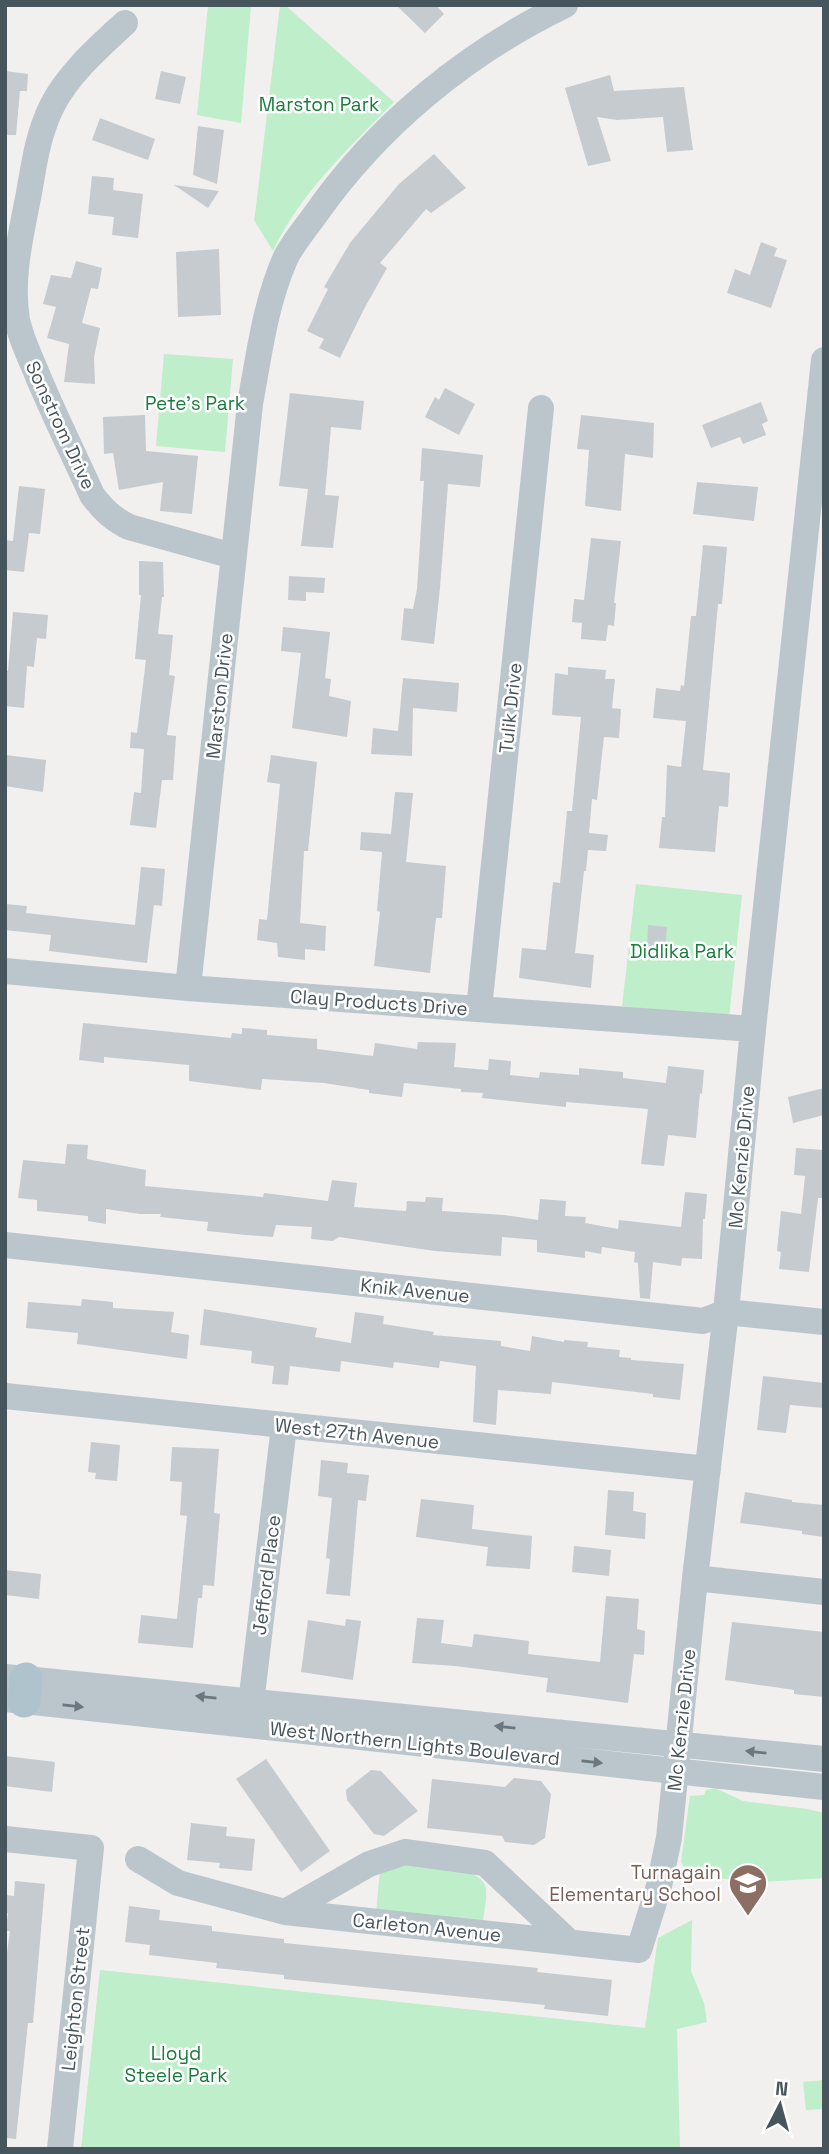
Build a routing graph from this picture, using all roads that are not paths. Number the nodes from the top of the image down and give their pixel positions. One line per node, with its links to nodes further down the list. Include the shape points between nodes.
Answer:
1 (565, 5): 6 (street, Marston Drive, via 482,54 382,133 331,192 286,257 265,318)
2 (125, 23): 3 (street, Sonstrom Drive, via 66,84 52,105)
3 (13, 230): 6 (street, Sonstrom Drive, via 20,330 92,495 113,519 129,527)
4 (824, 360): 10 (street, Mc Kenzie Drive)
5 (541, 408): 9 (street, Tulik Drive)
6 (233, 556): 8 (street, Marston Drive)
7 (5, 971): 8 (street, Clay Products Drive)
8 (188, 988): 9 (street, Clay Products Drive)
9 (478, 1009): 10 (street, Clay Products Drive)
10 (753, 1029): 12 (street, Mc Kenzie Drive)
11 (5, 1245): 12 (street, Knik Avenue, via 704,1321)
12 (726, 1312): 13 (street, Knik Avenue); 16 (street, Mc Kenzie Drive)
13 (824, 1322)
14 (5, 1396): 15 (street, West 27th Avenue)
15 (284, 1426): 16 (street, West 27th Avenue); 20 (street, Jefford Place)
16 (708, 1469): 17 (street, Mc Kenzie Drive)
17 (695, 1578): 18 (street); 21 (street, Mc Kenzie Drive)
18 (824, 1592)
19 (15, 1689): 20 (street, West Northern Lights Boulevard)
20 (250, 1713): 21 (street, West Northern Lights Boulevard, one-way to 20); 23 (street, West Northern Lights Boulevard, one-way to 23)
21 (678, 1745): 22 (street, West Northern Lights Boulevard, one-way to 21); 23 (street, Mc Kenzie Drive)
22 (824, 1759)
23 (676, 1771): 24 (street, West Northern Lights Boulevard); 29 (street, Mc Kenzie Drive, via 669,1838)
24 (824, 1787)
25 (5, 1839): 30 (street, Leighton Street, via 91,1848)
26 (138, 1859): 27 (street, Carleton Avenue, via 178,1883)
27 (285, 1912): 28 (street, Carleton Avenue); 28 (street, via 369,1864 405,1852 485,1863)
28 (569, 1942): 29 (street, Carleton Avenue)
29 (639, 1950)
30 (60, 2149)

